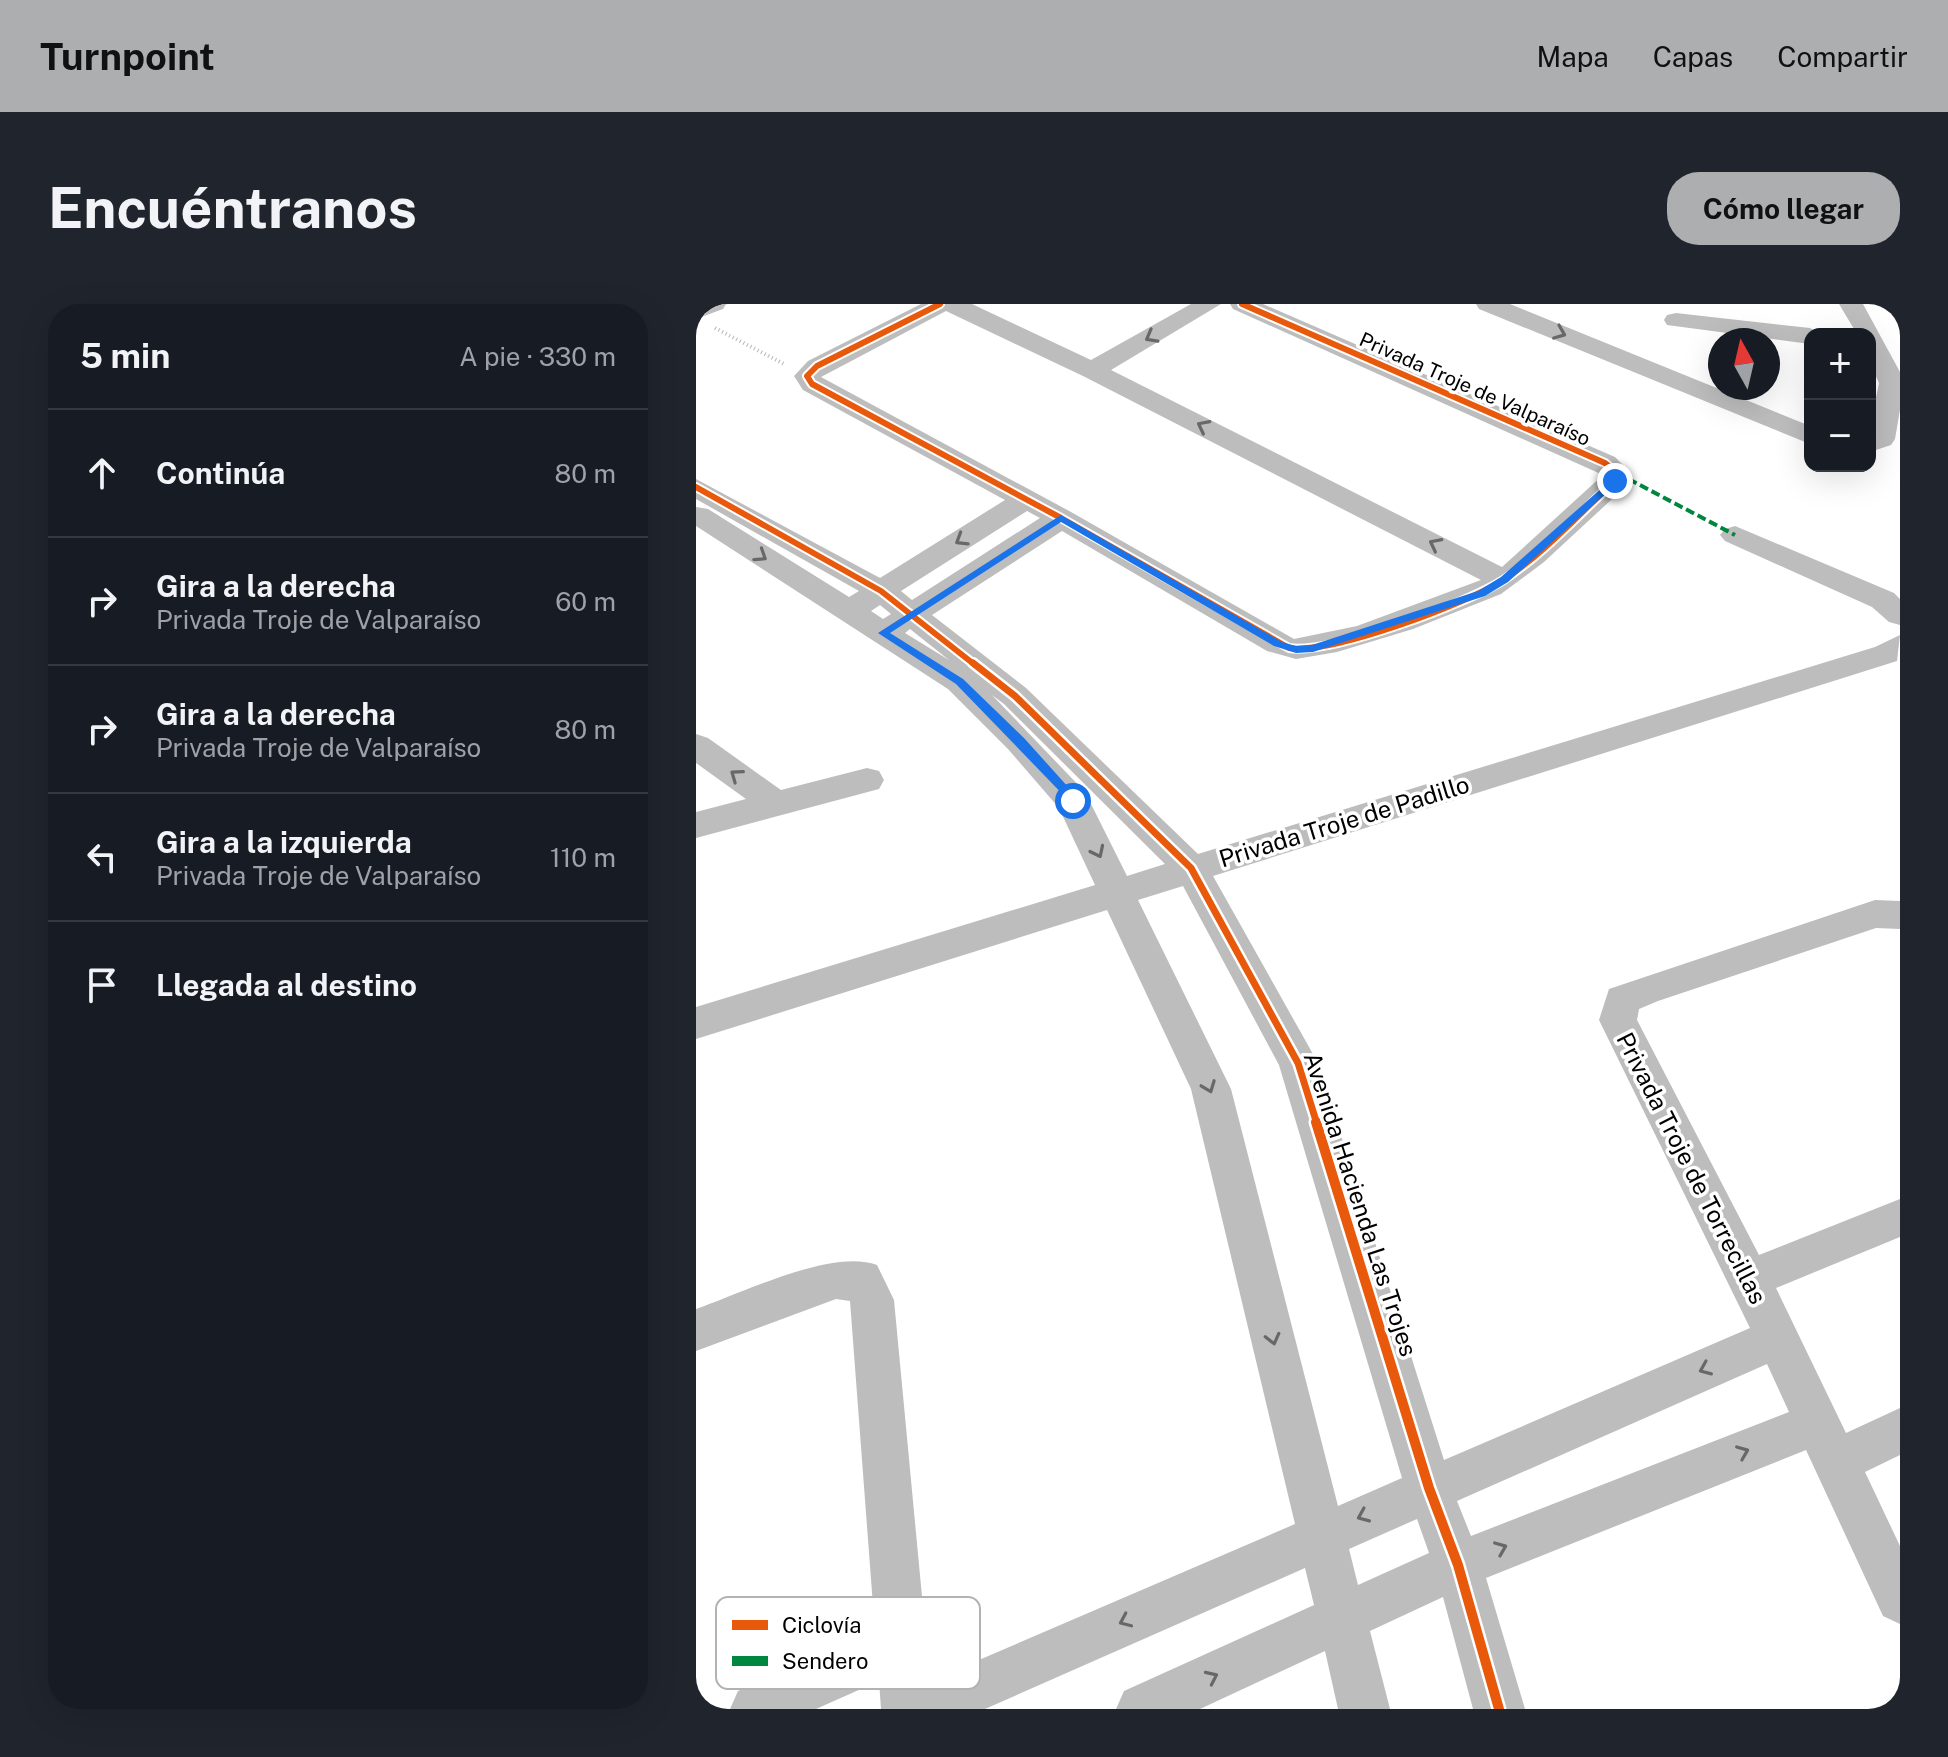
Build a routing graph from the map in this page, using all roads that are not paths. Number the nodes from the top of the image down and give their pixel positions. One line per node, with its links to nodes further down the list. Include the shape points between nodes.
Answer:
1 (940, 304): 14 (street, Privada Troje de Valparaíso, via 817,366 807,376 812,384)
2 (952, 304): 11 (street)
3 (1209, 304): 11 (street, one-way to 11)
4 (1242, 304): 18 (street, Privada Troje de Valparaíso, via 1605,463 1617,473 1615,481)
5 (1488, 304): 12 (street, one-way to 12)
6 (1851, 304): 8 (street)
7 (1676, 320): 9 (street)
8 (1865, 328)
9 (1804, 335)
10 (1876, 349): 13 (street, via 1892,383 1881,439)
11 (1092, 370): 18 (street, one-way to 11)
12 (1804, 434)
13 (1876, 441)
14 (1026, 499): 16 (street, Privada Troje de Valparaíso); 19 (street, one-way to 19)
15 (702, 508): 19 (street, Avenida Hacienda Las Trojes); 20 (street, Avenida Hacienda Las Trojes, one-way to 20)
16 (1061, 518): 18 (street, Privada Troje de Valparaíso, via 1278,644 1296,649 1411,619 1482,594); 22 (street)
17 (1735, 535): 21 (street, via 1883,600)
18 (1504, 580)
19 (881, 591): 20 (street); 22 (street, Avenida Hacienda Las Trojes)
20 (847, 612): 22 (street, Avenida Hacienda Las Trojes)
21 (1900, 615)
22 (897, 623): 26 (street, Avenida Hacienda Las Trojes, via 1020,741)
23 (1900, 645): 29 (street, Privada Troje de Padillo)
24 (696, 746): 27 (street, one-way to 24)
25 (867, 780): 27 (street)
26 (1090, 794): 29 (street, Avenida Hacienda Las Trojes); 30 (street, Avenida Hacienda Las Trojes, one-way to 30)
27 (776, 804): 28 (street)
28 (696, 825)
29 (1191, 868): 30 (street, Privada Troje de Padillo); 39 (street, Avenida Hacienda Las Trojes, via 1298,1063)
30 (1119, 894): 32 (street, Privada Troje de Padillo); 40 (street, Avenida Hacienda Las Trojes, one-way to 40, via 1211,1089)
31 (1900, 915): 34 (street, Privada Troje de Torrecillas, via 1875,914 1622,1000 1618,1020)
32 (696, 1023)
33 (1900, 1218): 34 (street)
34 (1749, 1279): 36 (street, Privada Troje de Torrecillas)
35 (696, 1330): 42 (street, via 836,1279 862,1279 872,1300)
36 (1777, 1338): 38 (street, Privada Troje de Torrecillas); 39 (street, one-way to 39)
37 (1900, 1431): 38 (street)
38 (1826, 1443): 41 (street, one-way to 38); 43 (street, Privada Troje de Torrecillas)
39 (1429, 1488): 40 (street, one-way to 40); 41 (street, Avenida Hacienda Las Trojes)
40 (1321, 1534): 44 (street, Avenida Hacienda Las Trojes); 45 (street, one-way to 45)
41 (1458, 1565): 44 (street); 54 (street, Avenida Hacienda Las Trojes)
42 (896, 1597)
43 (1900, 1599)
44 (1340, 1618): 52 (street, one-way to 44); 53 (street, Avenida Hacienda Las Trojes)
45 (980, 1685)
46 (802, 1689): 49 (street)
47 (905, 1689): 50 (street)
48 (971, 1689): 51 (street, one-way to 51)
49 (756, 1709)
50 (907, 1709)
51 (926, 1709)
52 (1142, 1709)
53 (1364, 1709)
54 (1499, 1709)

